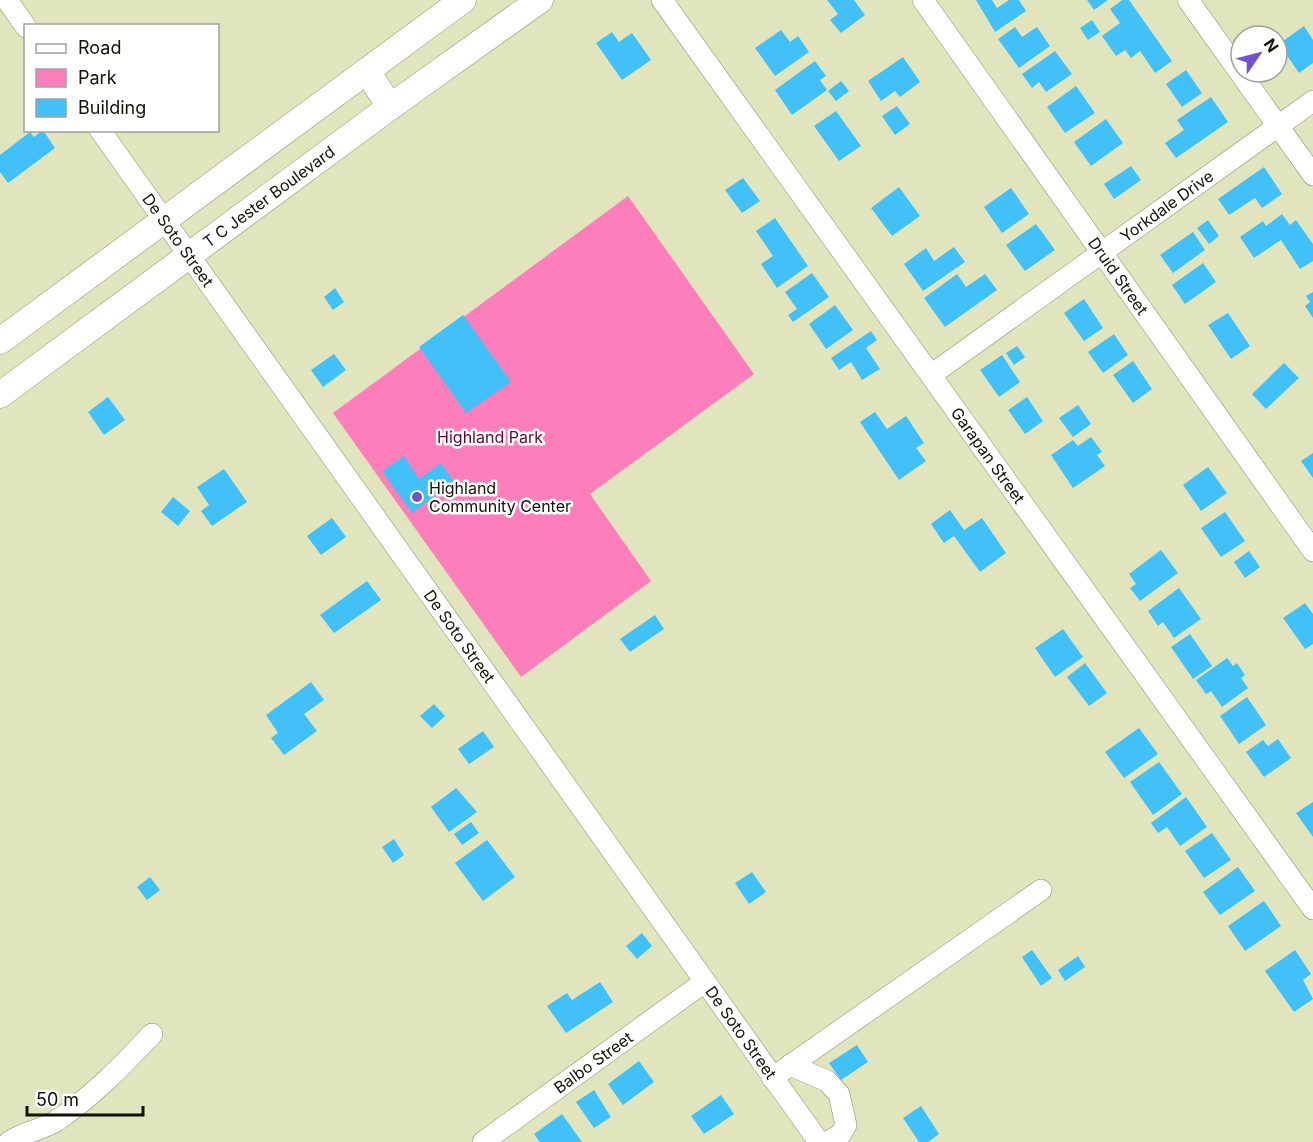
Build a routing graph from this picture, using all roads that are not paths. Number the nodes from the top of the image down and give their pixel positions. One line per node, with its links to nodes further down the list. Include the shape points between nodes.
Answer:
1 (7, 0): 7 (street)
2 (463, 0): 8 (main road)
3 (540, 0): 10 (main road, T C Jester Boulevard)
4 (662, 0): 18 (street, Garapan Street)
5 (923, 0): 15 (street, Druid Street)
6 (1188, 0): 11 (street)
7 (24, 24)
8 (367, 71): 10 (main road); 14 (main road)
9 (1313, 101): 11 (street, Yorkdale Drive)
10 (390, 107): 16 (main road, T C Jester Boulevard)
11 (1278, 126): 13 (street); 15 (street, Yorkdale Drive)
12 (101, 132): 14 (street, De Soto Street)
13 (1313, 175)
14 (164, 221): 16 (street, De Soto Street); 17 (main road)
15 (1102, 253): 18 (street, Yorkdale Drive); 20 (street, Druid Street)
16 (189, 256): 19 (main road, T C Jester Boulevard); 23 (street, De Soto Street)
17 (0, 342)
18 (931, 375): 22 (street, Garapan Street)
19 (0, 395)
20 (1313, 551)
21 (1041, 890): 25 (street)
22 (1313, 909)
23 (703, 983): 26 (street, De Soto Street); 28 (street, Balbo Street)
24 (152, 1034): 27 (street, via 121,1069 54,1122)
25 (790, 1065): 26 (street); 30 (street, via 827,1081 839,1094 846,1125 842,1134)
26 (772, 1078): 29 (street, De Soto Street)
27 (9, 1142)
28 (483, 1142)
29 (819, 1142)
30 (827, 1142)

